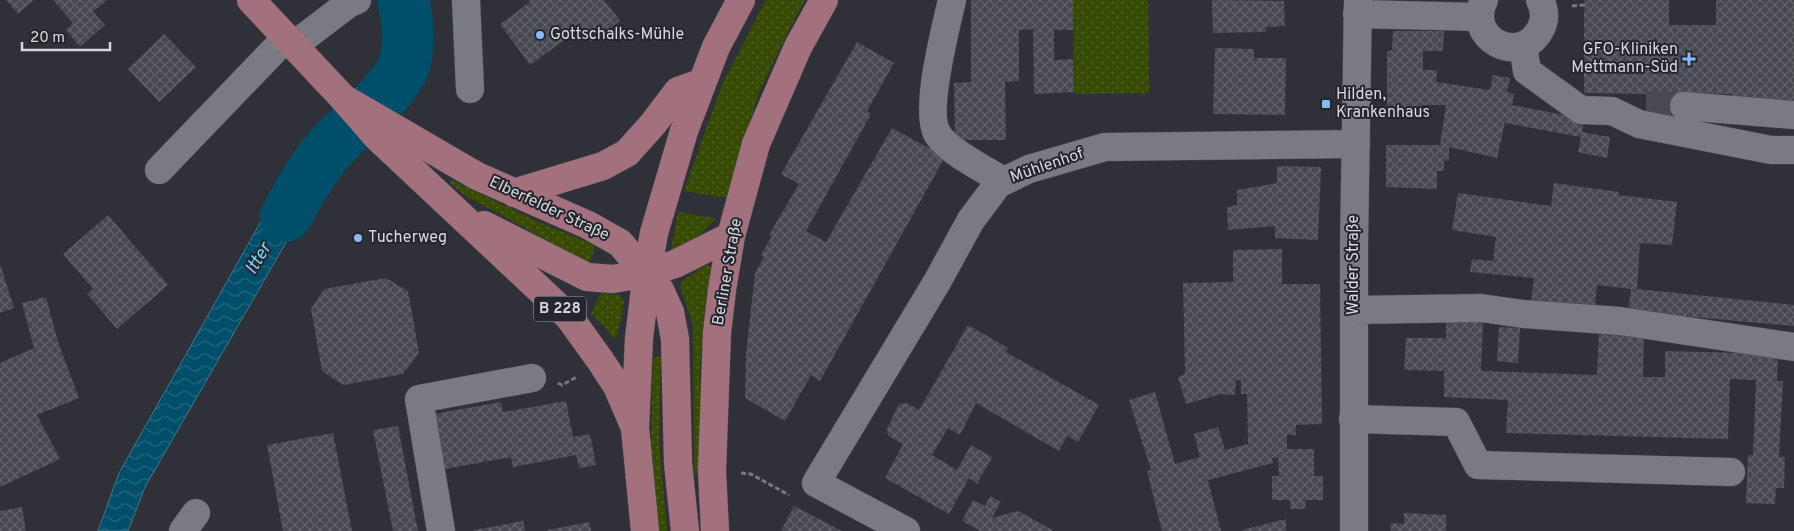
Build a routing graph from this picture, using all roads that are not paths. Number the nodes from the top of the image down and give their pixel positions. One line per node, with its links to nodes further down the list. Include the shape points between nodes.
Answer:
1 (251, 0): 10 (main road, Elberfelder Straße / B 228)
2 (357, 0): 10 (street)
3 (466, 0): 13 (street)
4 (741, 0): 12 (main road, via 716,47)
5 (824, 0): 25 (main road, Berliner Straße, via 798,47 756,144)
6 (952, 0): 22 (street, via 935,81 935,130 944,143)
7 (1540, 0): 11 (street, via 1544,7 1543,26)
8 (1357, 7): 9 (street); 19 (street, Walder Straße)
9 (1482, 9): 11 (street, via 1482,27 1487,36 1503,46)
10 (290, 42): 18 (main road, Elberfelder Straße / B 228, via 343,98); 21 (street)
11 (1523, 46): 16 (street, via 1527,71 1581,110)
12 (702, 83): 23 (main road, via 678,91 627,153 603,166); 26 (main road, via 669,181)
13 (470, 89)
14 (1646, 105): 16 (street)
15 (1684, 106): 17 (street)
16 (1612, 111): 20 (street, via 1639,124 1771,150)
17 (1794, 115)
18 (383, 131): 23 (main road, Elberfelder Straße / B 228); 24 (main road, Elberfelder Straße / B 228)
19 (1356, 144): 22 (street, Mühlenhof, via 1105,147); 27 (street, Walder Straße)
20 (1794, 150)
21 (160, 170)
22 (1004, 181): 37 (street, Mühlenhof, via 998,184 971,220 816,482)
23 (514, 193): 26 (main road, Elberfelder Straße / B 228, via 588,225 620,243)
24 (456, 211): 26 (main road, via 587,276 613,279); 31 (main road, Elberfelder Straße / B 228, via 569,317 617,386)
25 (731, 236): 26 (main road, via 675,264); 36 (main road, Berliner Straße, via 717,333 712,471)
26 (646, 273): 31 (main road); 35 (main road, Elberfelder Straße / B 228, via 660,290 670,312 675,339 678,463)
27 (1354, 310): 28 (street, via 1480,308 1620,320); 30 (street, Walder Straße)
28 (1794, 347)
29 (532, 378): 33 (street, via 419,399)
30 (1353, 420): 32 (street, via 1456,422 1478,466); 38 (street, Walder Straße)
31 (635, 428): 34 (main road, B 228)
32 (1731, 472)
33 (442, 531)
34 (645, 531)
35 (685, 531)
36 (715, 531)
37 (906, 531)
38 (1354, 531)

